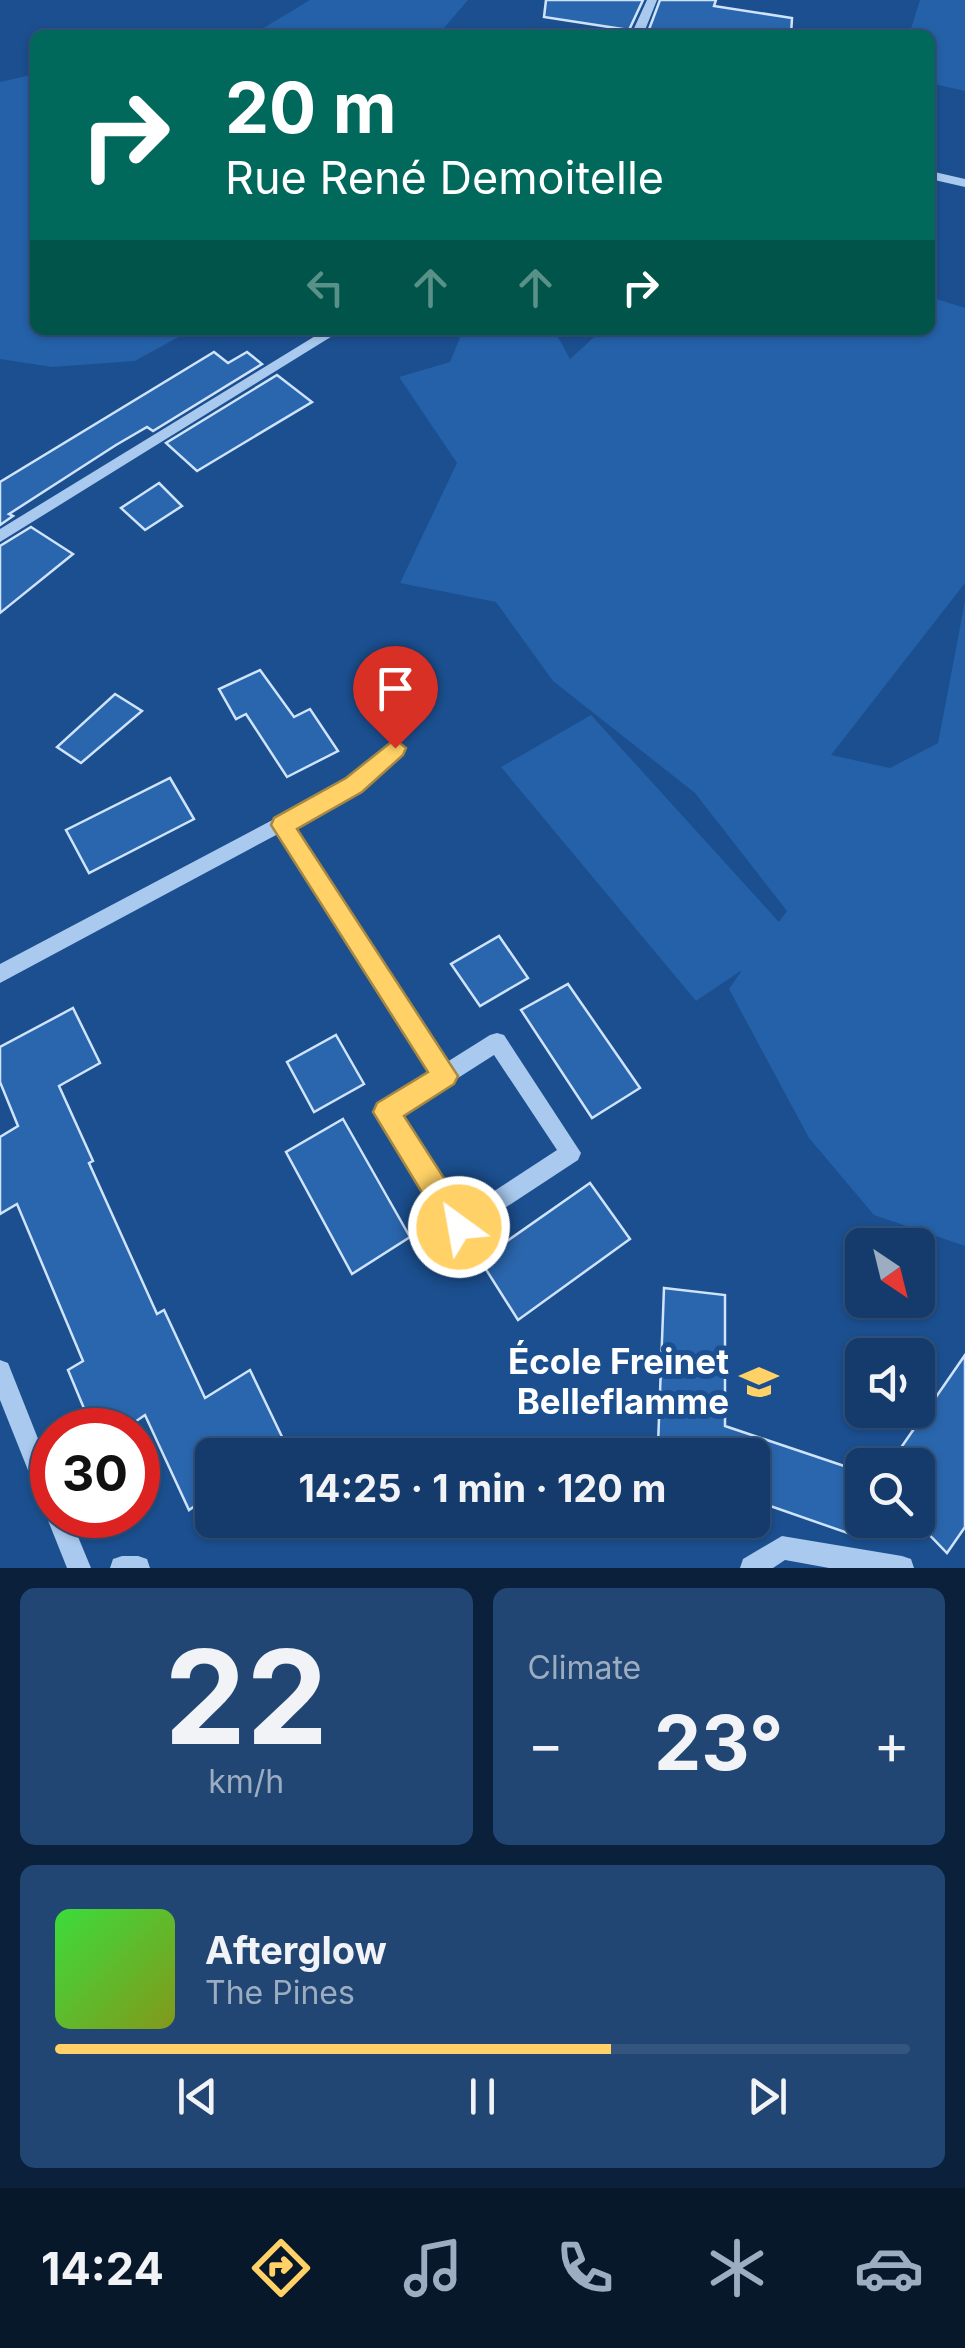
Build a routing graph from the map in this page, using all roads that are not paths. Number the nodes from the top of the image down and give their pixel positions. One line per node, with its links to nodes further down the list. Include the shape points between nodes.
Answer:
1 (652, 0): 2 (street)
2 (639, 30)
3 (935, 176): 4 (street)
4 (965, 183)
5 (327, 335): 6 (street)
6 (0, 536)
7 (395, 748): 8 (street, via 354,785)
8 (282, 825): 9 (street); 10 (street)
9 (0, 974)
10 (445, 1076): 10 (street, via 497,1042 571,1153 459,1227 386,1112)
11 (0, 1371): 12 (street)
12 (30, 1447)
13 (67, 1538): 14 (street)
14 (79, 1568)
15 (122, 1568): 16 (street)
16 (138, 1568)
17 (752, 1568): 18 (street, via 782,1548)
18 (902, 1568)

